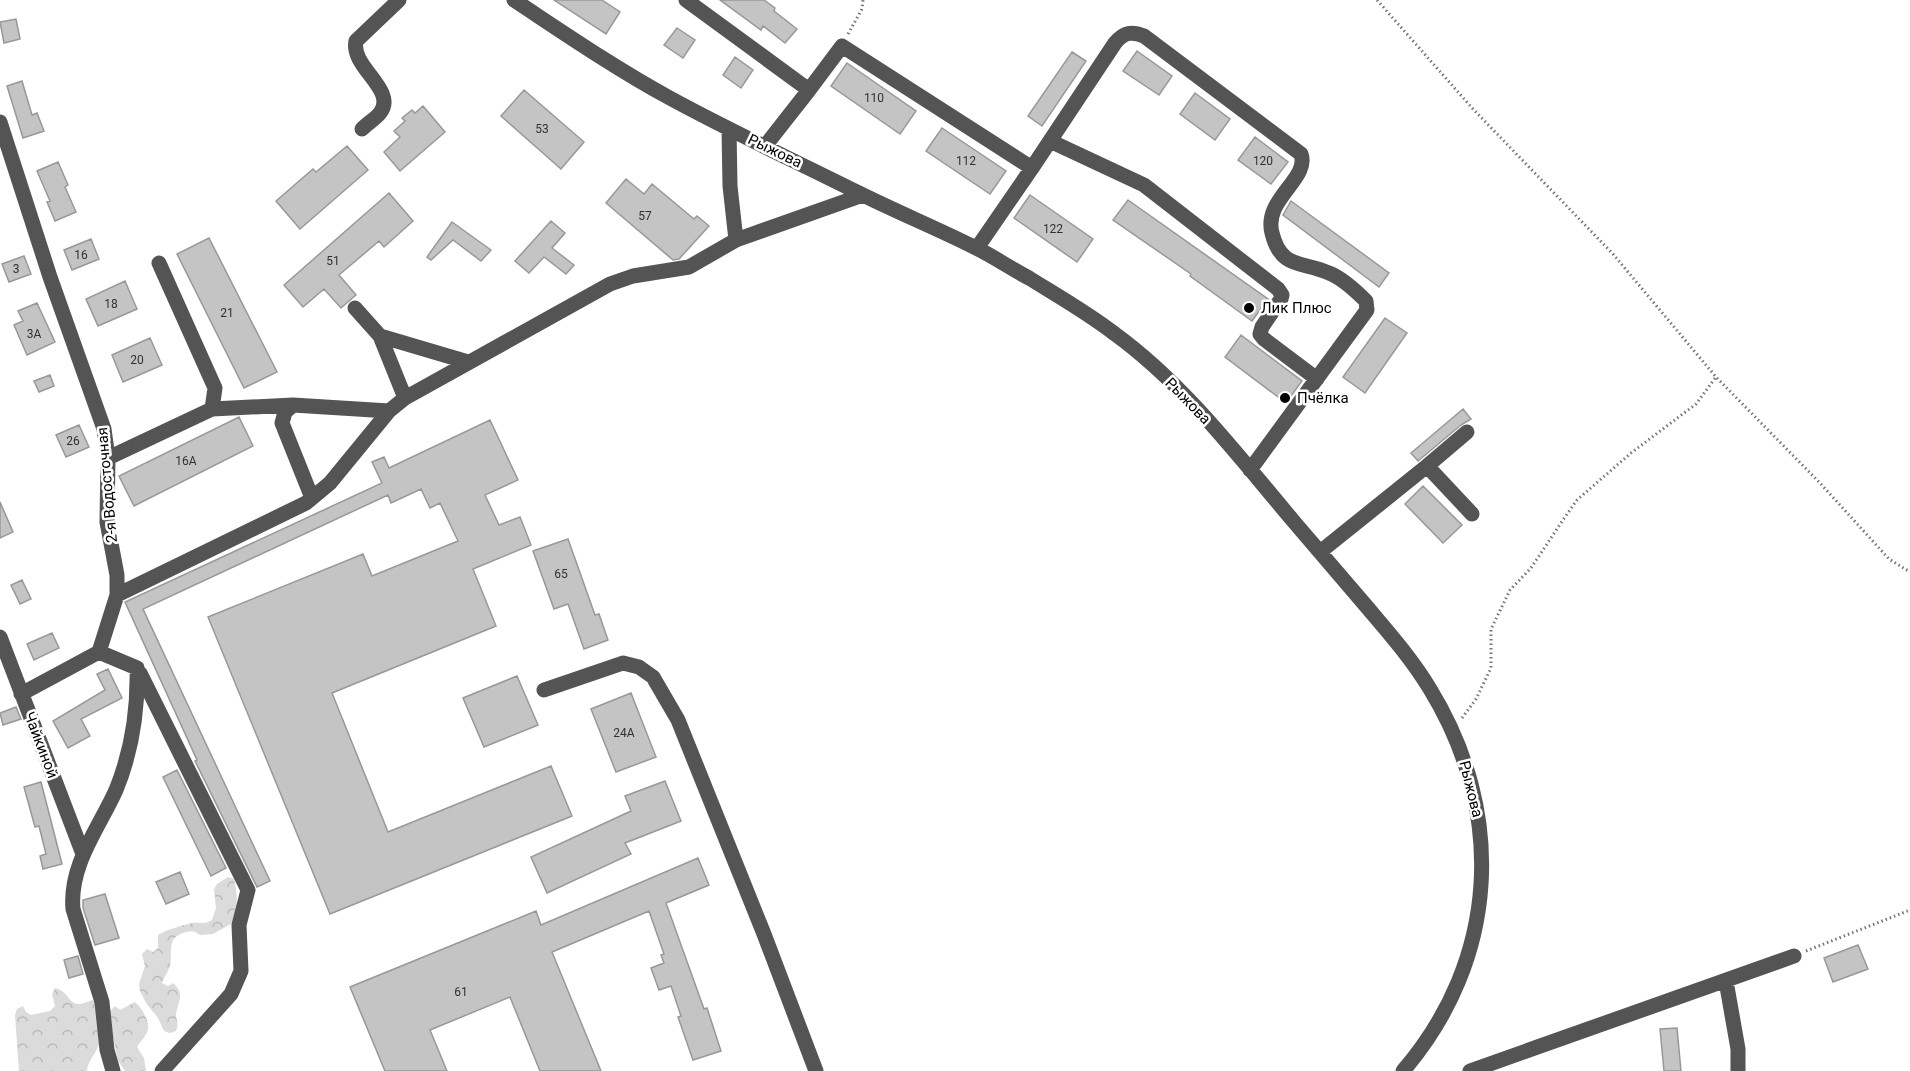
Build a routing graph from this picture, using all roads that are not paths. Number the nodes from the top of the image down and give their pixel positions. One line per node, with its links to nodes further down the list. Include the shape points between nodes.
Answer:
1 (399, 0): 6 (street, via 356,40 357,57 384,100 381,112)
2 (513, 0): 7 (street, Рыжова, via 665,95)
3 (686, 0): 4 (street)
4 (809, 90): 9 (street); 10 (street, via 842,46)
5 (0, 122): 24 (street, 2-я Водосточная, via 104,429)
6 (362, 129)
7 (729, 129): 9 (street, Рыжова); 12 (street)
8 (1050, 141): 10 (street); 18 (street, via 1144,185 1278,289 1281,299 1260,334); 18 (street, via 1121,36 1128,32 1144,36 1301,154 1300,171 1275,206 1272,234 1286,258 1332,274 1368,306)
9 (765, 146): 11 (street, Рыжова)
10 (1032, 168): 13 (street)
11 (863, 195): 12 (street); 13 (street, Рыжова)
12 (736, 240): 17 (street, via 689,267 610,284)
13 (977, 248): 26 (street, Рыжова, via 1117,335 1165,376)
14 (159, 263): 21 (street, via 215,388)
15 (355, 308): 16 (street)
16 (380, 336): 17 (street); 19 (street)
17 (468, 362): 19 (street)
18 (1317, 379): 26 (street)
19 (405, 398): 22 (street)
20 (293, 405): 21 (street); 22 (street); 27 (street, via 285,412 282,423)
21 (212, 409): 24 (street)
22 (389, 411): 27 (street, via 330,483)
23 (1467, 432): 25 (street)
24 (108, 458): 30 (street, 2-я Водосточная, via 107,522)
25 (1427, 466): 28 (street); 29 (street)
26 (1250, 470): 29 (street, Рыжова)
27 (312, 498): 30 (street)
28 (1472, 514)
29 (1320, 552): 42 (street, Рыжова, via 1399,645 1428,686 1452,729 1478,810 1483,853 1480,900 1470,951 1460,981)
30 (117, 595): 32 (street, 2-я Водосточная)
31 (0, 637): 35 (street, Чайкиной)
32 (99, 652): 33 (street); 35 (street)
33 (137, 668): 36 (street, via 133,731 125,761 117,788); 40 (street, via 248,891 239,926 241,971 231,994)
34 (544, 690): 41 (street, via 623,663 639,667 653,677 678,720)
35 (21, 694): 36 (street, Чайкиной)
36 (83, 854): 39 (street, via 73,889 73,909 102,1002)
37 (1794, 956): 38 (street)
38 (1726, 981): 43 (street); 44 (street)
39 (113, 1071)
40 (162, 1071)
41 (816, 1071)
42 (1403, 1071)
43 (1470, 1071)
44 (1738, 1071)

